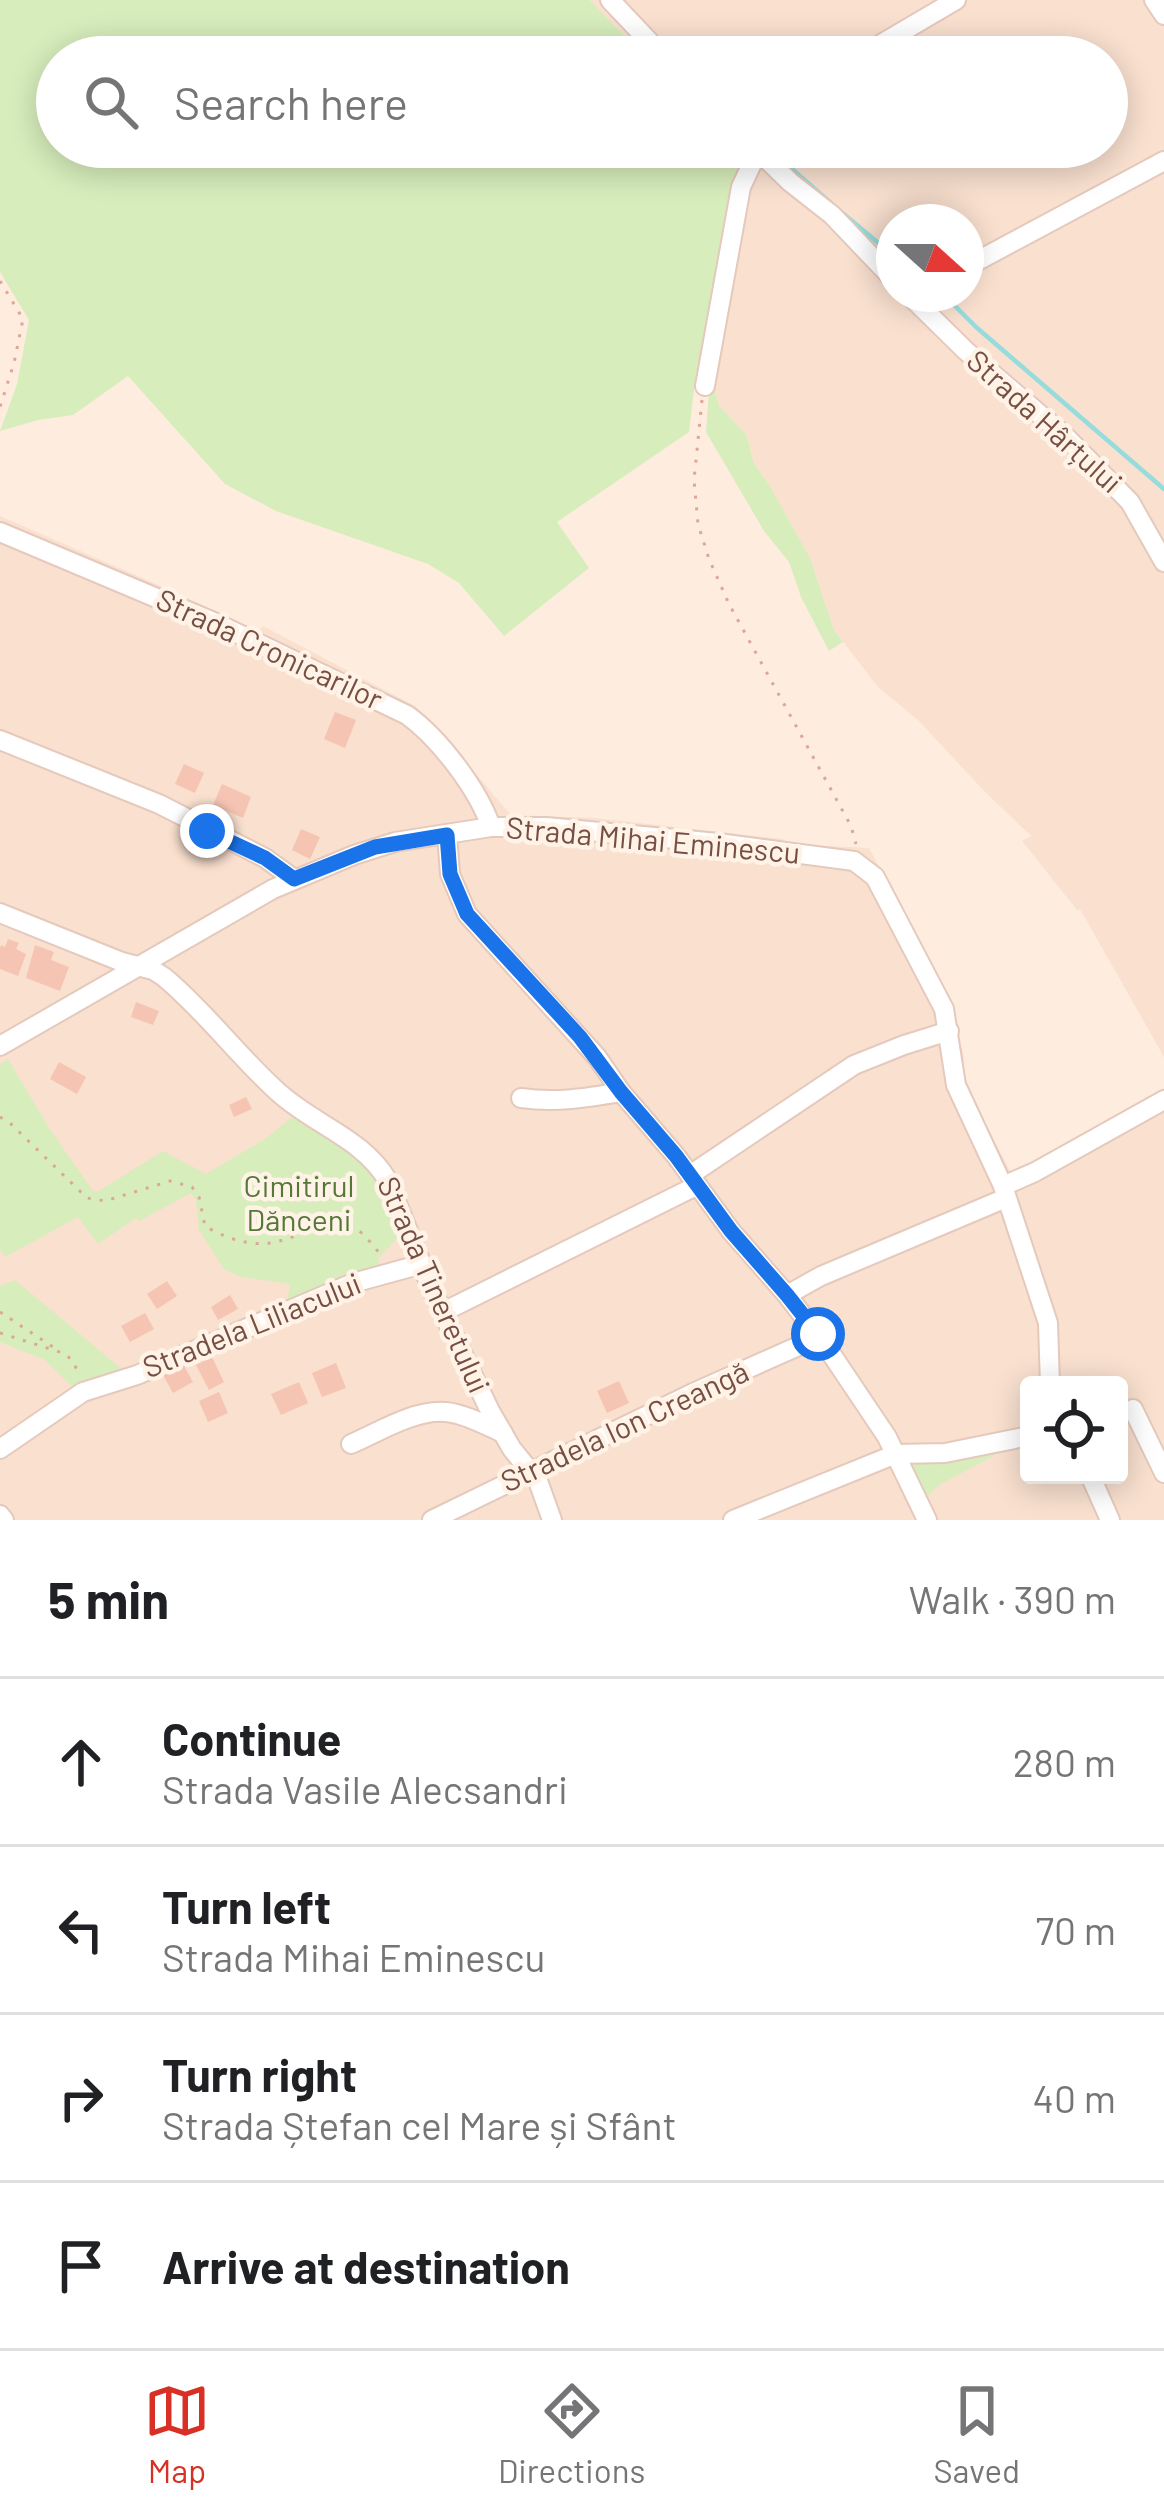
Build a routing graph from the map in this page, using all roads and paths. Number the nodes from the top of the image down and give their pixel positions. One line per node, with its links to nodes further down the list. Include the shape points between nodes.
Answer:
1 (610, 0): 5 (street)
2 (956, 0): 6 (street)
3 (1154, 0): 4 (street)
4 (1164, 15)
5 (644, 36)
6 (895, 36)
7 (1164, 160): 10 (street)
8 (748, 168): 14 (street)
9 (776, 168): 11 (street)
10 (984, 257)
11 (876, 261)
12 (0, 281): 15 (path, via 23,319)
13 (933, 312): 17 (street, Strada Hârțului)
14 (704, 386): 23 (path, via 694,480 709,559 851,826)
15 (0, 407)
16 (1164, 511): 17 (street)
17 (1143, 520): 19 (street, Strada Hârțului)
18 (0, 532): 21 (street, Strada Cronicarilor, via 407,715 474,791)
19 (1164, 562)
20 (0, 740): 24 (street, via 160,804)
21 (491, 827): 22 (street, Strada Mihai Eminescu); 23 (street, Strada Mihai Eminescu, via 578,829)
22 (447, 835): 24 (street, Strada Mihai Eminescu, via 375,847); 29 (street, via 450,874 467,914)
23 (854, 861): 27 (street, via 875,877)
24 (294, 879): 26 (street, Strada Mihai Eminescu)
25 (0, 914): 26 (street, Strada Tineretului)
26 (142, 967): 28 (street, Strada Mihai Eminescu); 35 (street, Strada Tineretului, via 175,986 278,1092 367,1153 388,1181)
27 (949, 1031): 33 (street, via 854,1065); 34 (street, via 956,1085)
28 (0, 1046)
29 (621, 1092): 30 (street, via 577,1101); 33 (street)
30 (521, 1098)
31 (1164, 1100): 34 (street)
32 (0, 1117): 36 (path, via 87,1198 105,1201 170,1181 191,1187 205,1226 226,1239 263,1244 343,1224 364,1235)
33 (693, 1180): 37 (street); 39 (street)
34 (1004, 1192): 37 (street); 43 (street, via 1048,1323)
35 (422, 1264): 36 (street, Stradela Liliacului); 39 (street, Strada Tineretului)
36 (391, 1271): 44 (street, Stradela Liliacului)
37 (787, 1295): 41 (street)
38 (0, 1312): 42 (path)
39 (443, 1312): 46 (street, Strada Tineretului)
40 (0, 1333): 42 (path)
41 (818, 1334): 50 (street); 51 (street, Stradela Ion Creangă)
42 (62, 1353): 44 (path, via 79,1372)
43 (1050, 1376)
44 (83, 1393): 49 (street, Stradela Liliacului)
45 (1132, 1409): 52 (street)
46 (502, 1432): 48 (street, Strada Tineretului, via 441,1411); 51 (street, Strada Tineretului)
47 (1020, 1438): 50 (street)
48 (351, 1444)
49 (0, 1449)
50 (896, 1454): 56 (street); 57 (street)
51 (530, 1471): 54 (street, Stradela Ion Creangă); 55 (street, Strada Tineretului)
52 (1164, 1473)
53 (1094, 1484): 58 (street)
54 (433, 1520)
55 (552, 1520)
56 (733, 1520)
57 (927, 1520)
58 (1110, 1520)

